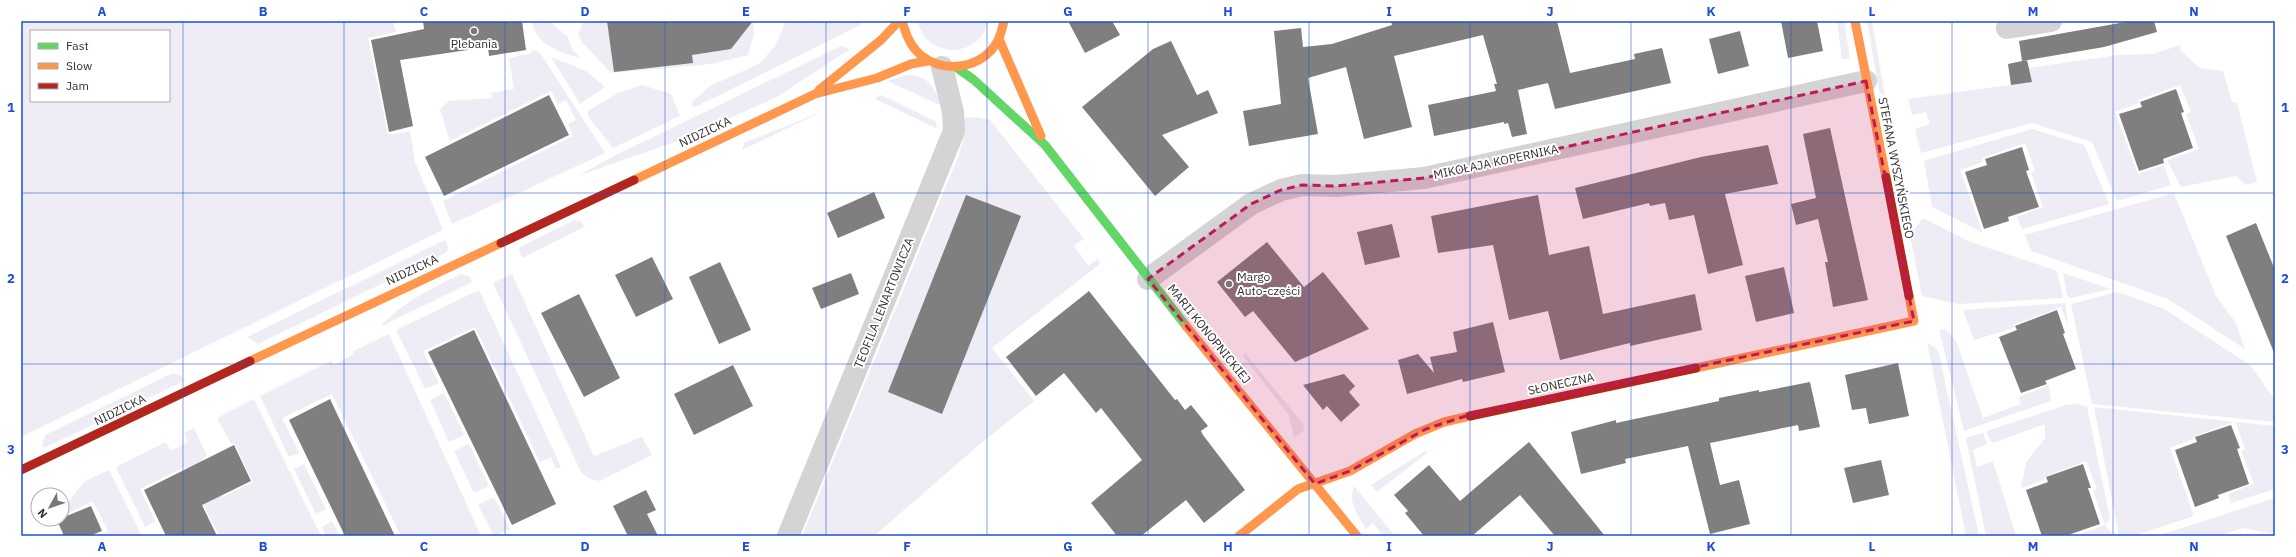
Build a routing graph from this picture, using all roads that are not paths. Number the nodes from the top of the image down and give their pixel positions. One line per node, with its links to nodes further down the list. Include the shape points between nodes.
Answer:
1 (899, 21): 10 (street, via 881,40)
2 (902, 21): 8 (street, via 909,43 917,53)
3 (1004, 21): 7 (street)
4 (1855, 21): 9 (street, STEFANA WYSZYŃSKIEGO)
5 (2051, 21): 6 (street)
6 (2006, 28)
7 (999, 39): 8 (street, via 990,52 980,60 969,65); 11 (street)
8 (942, 65): 10 (street, via 911,64 877,78); 11 (street, via 974,80); 16 (street, TEOFILA LENARTOWICZA, via 953,112 954,131)
9 (1866, 81): 12 (street, MIKOŁAJA KOPERNIKA, via 1424,178 1336,186 1302,185 1281,190 1251,204); 13 (street, STEFANA WYSZYŃSKIEGO)
10 (815, 94): 14 (street, NIDZICKA)
11 (1045, 145): 12 (street, MARII KONOPNICKIEJ)
12 (1148, 279): 15 (street, MARII KONOPNICKIEJ)
13 (1914, 321): 15 (street, SŁONECZNA, via 1469,415 1426,429 1350,471)
14 (21, 470)
15 (1315, 484): 17 (street, SŁONECZNA, via 1298,489); 18 (street, MARII KONOPNICKIEJ)
16 (788, 536)
17 (1239, 536)
18 (1357, 536)

